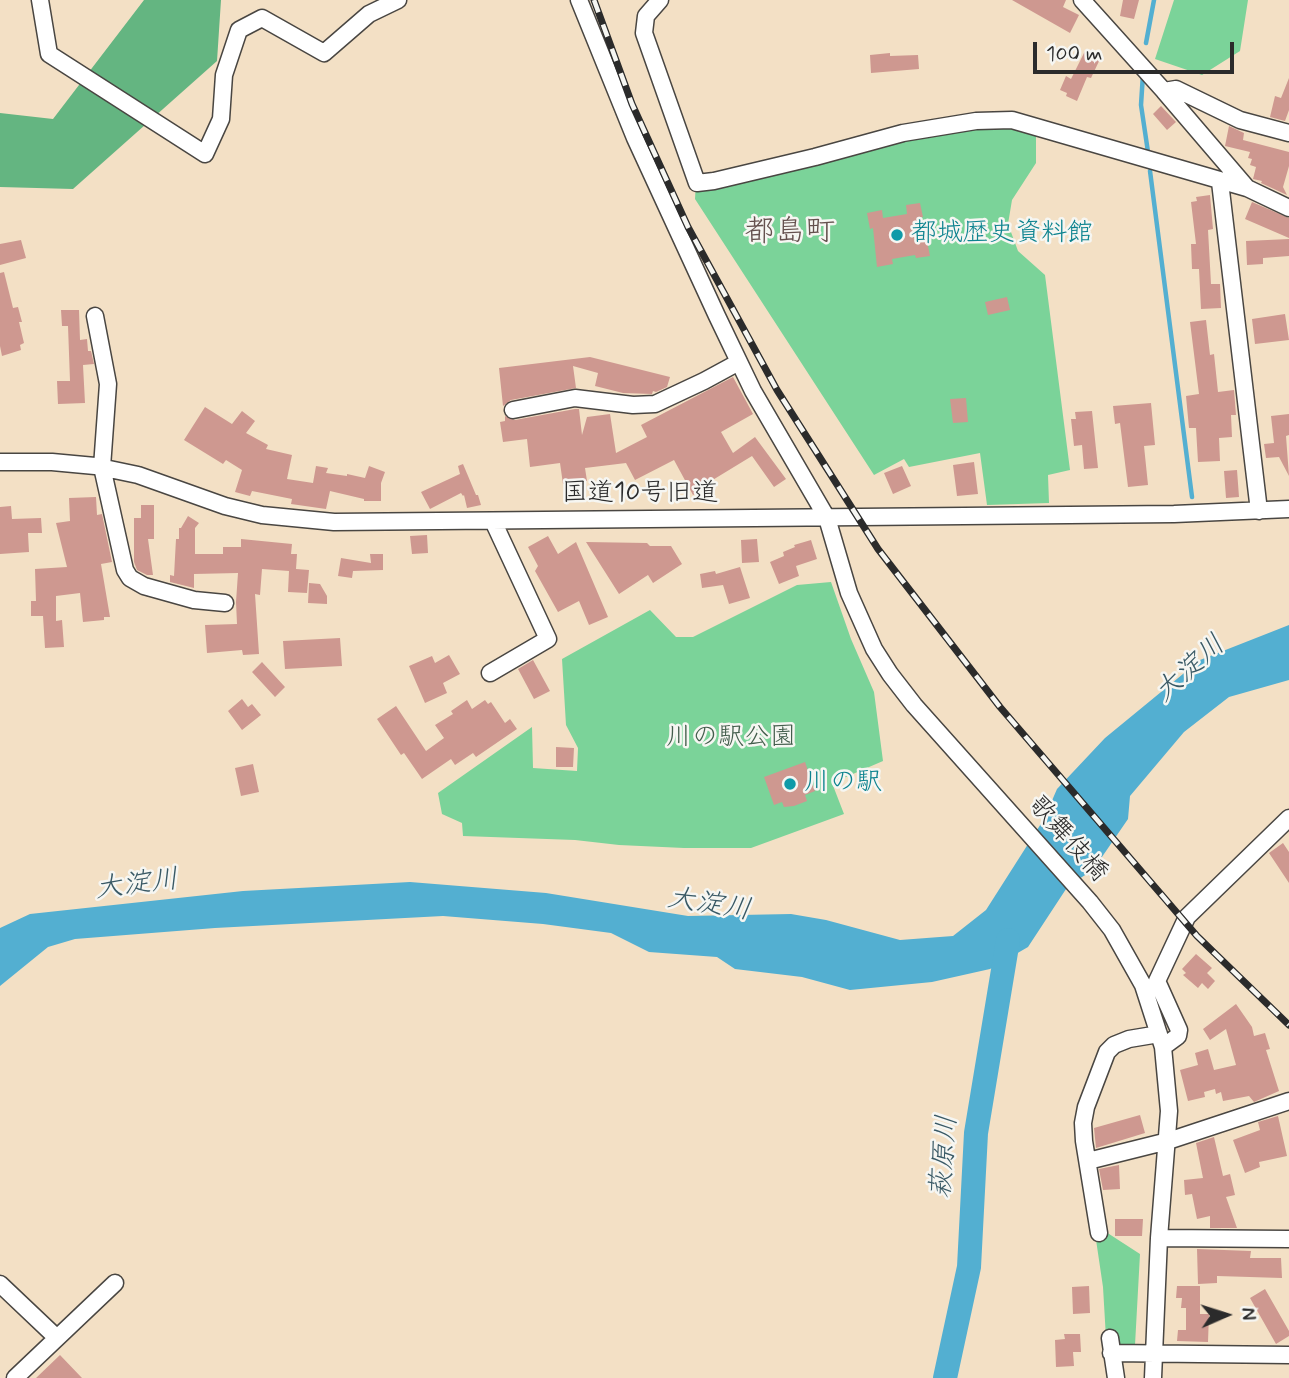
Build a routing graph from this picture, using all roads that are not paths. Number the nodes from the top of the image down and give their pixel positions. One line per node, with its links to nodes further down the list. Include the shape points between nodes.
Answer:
1 (40, 0): 2 (street, via 49,54 205,154 221,119 224,75 239,30 262,18 324,53 369,14)
2 (398, 0)
3 (579, 0): 12 (street, 歌舞伎橋, via 635,138)
4 (660, 0): 8 (street, via 646,16 644,33 697,183 903,133 1012,120)
5 (1090, 4): 6 (street)
6 (1164, 91): 7 (street, via 1176,89 1240,120); 9 (street)
7 (1289, 133)
8 (1220, 182): 9 (street); 17 (street)
9 (1247, 188): 10 (street)
10 (1289, 208)
11 (95, 316): 15 (street, via 108,384)
12 (739, 362): 13 (street, via 655,404 575,398); 18 (street, 歌舞伎橋)
13 (513, 410)
14 (0, 461): 15 (street, 国道10号旧道)
15 (102, 467): 19 (street, 国道10号旧道, via 262,515 334,522); 20 (street, via 130,578 194,600)
16 (1289, 509): 17 (street, 国道10号旧道)
17 (1259, 511): 18 (street, 国道10号旧道)
18 (827, 518): 19 (street, 国道10号旧道); 23 (street, 歌舞伎橋, via 849,593 874,649 914,705 1112,929 1143,985)
19 (493, 521): 21 (street, via 548,639)
20 (225, 603)
21 (490, 673)
22 (1289, 818): 23 (street, via 1187,917 1157,981 1179,1030 1178,1036)
23 (1161, 1040): 25 (street, 歌舞伎橋); 26 (street, via 1129,1039 1107,1052 1083,1123)
24 (1289, 1101): 25 (street)
25 (1168, 1141): 26 (street); 28 (street, 歌舞伎橋)
26 (1088, 1161): 27 (street)
27 (1099, 1233)
28 (1159, 1238): 29 (street); 33 (street, 歌舞伎橋)
29 (1289, 1238)
30 (115, 1283): 32 (street)
31 (0, 1284): 32 (street)
32 (57, 1338): 35 (street)
33 (1155, 1353): 34 (street); 36 (street, via 1110,1346); 37 (street, 歌舞伎橋)
34 (1289, 1355)
35 (15, 1378)
36 (1116, 1378)
37 (1153, 1378)

